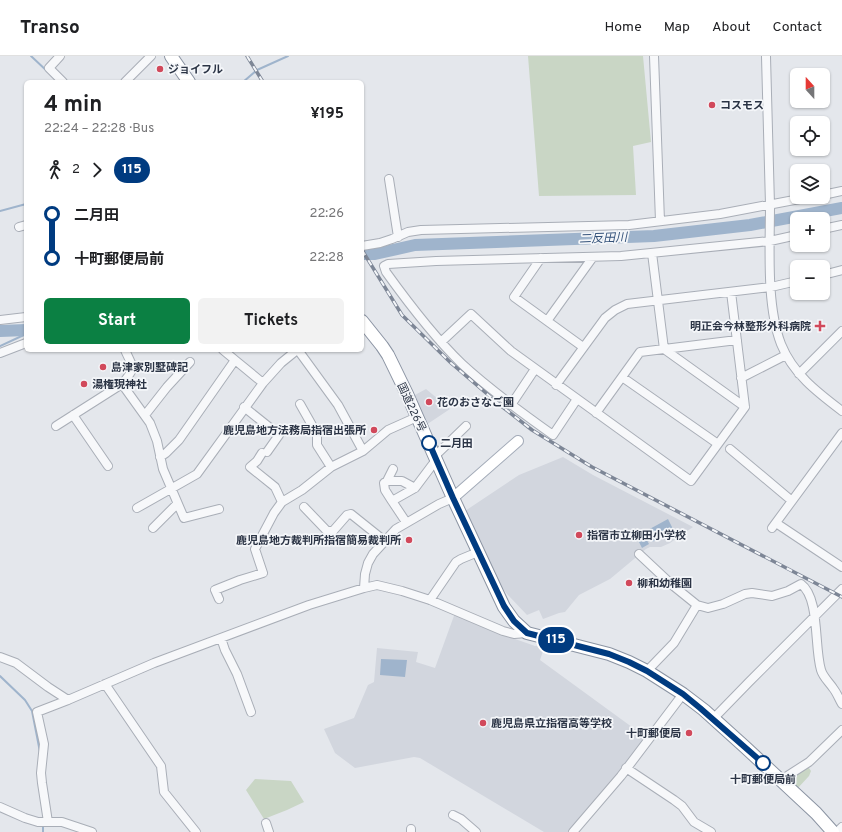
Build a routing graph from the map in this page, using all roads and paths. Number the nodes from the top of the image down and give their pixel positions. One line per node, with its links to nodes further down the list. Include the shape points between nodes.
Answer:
1 (60, 56): 6 (street, via 49,68)
2 (151, 56): 7 (street)
3 (171, 56): 8 (highway)
4 (654, 56): 14 (street)
5 (766, 56): 13 (street)
6 (60, 80)
7 (127, 80)
8 (188, 80)
9 (389, 179): 18 (street)
10 (842, 191): 11 (street)
11 (830, 194)
12 (790, 200): 13 (street)
13 (770, 204): 14 (street, via 720,214); 19 (street)
14 (660, 221): 18 (street, via 629,225 421,230)
15 (842, 225): 16 (street)
16 (830, 228)
17 (790, 236): 19 (street)
18 (398, 237): 20 (street)
19 (770, 238): 21 (street); 27 (street)
20 (364, 246)
21 (652, 253): 22 (street); 29 (street)
22 (592, 257): 23 (street); 32 (street)
23 (541, 258): 32 (street, via 514,297); 36 (street, via 436,261 384,266 411,307)
24 (842, 270): 25 (street)
25 (830, 273)
26 (790, 283): 27 (street)
27 (771, 287): 28 (street); 45 (street, via 776,327)
28 (731, 292): 29 (street); 35 (street)
29 (658, 300): 38 (street, via 627,304 615,310); 39 (street)
30 (24, 317): 31 (street)
31 (0, 320)
32 (548, 321): 38 (street)
33 (364, 324): 64 (highway, 国道226号, via 388,355)
34 (842, 331): 49 (street)
35 (737, 340): 39 (street); 51 (street)
36 (441, 342): 48 (street, via 471,314 511,351); 57 (street, via 462,364)
37 (24, 344): 44 (street)
38 (583, 347): 54 (street)
39 (664, 349): 50 (street, via 640,352); 59 (street)
40 (127, 352): 53 (street, via 133,368)
41 (225, 352): 46 (street)
42 (295, 352): 52 (street)
43 (299, 352): 73 (street, via 338,405)
44 (0, 353)
45 (786, 355): 49 (street); 51 (street)
46 (235, 360): 52 (street); 74 (street, via 179,440)
47 (190, 362): 63 (street)
48 (536, 369): 54 (street); 57 (street)
49 (798, 374): 60 (street)
50 (622, 377): 61 (street); 69 (street)
51 (741, 378): 59 (street)
52 (263, 382): 58 (street)
53 (122, 384): 62 (street); 63 (street)
54 (556, 385): 55 (street)
55 (577, 399): 57 (street, via 552,435); 61 (street)
56 (300, 404): 77 (street, via 318,434 317,445)
57 (511, 405)
58 (244, 407): 81 (street, via 197,474); 85 (street, via 279,434 250,467 274,486)
59 (745, 407): 69 (street)
60 (842, 411)
61 (596, 413): 69 (street, via 691,481)
62 (73, 415): 65 (street); 76 (street)
63 (145, 415): 74 (street, via 154,433)
64 (417, 417): 73 (street, via 388,430); 75 (highway, 国道226号)
65 (56, 426)
66 (466, 426): 75 (street)
67 (842, 434): 70 (street)
68 (518, 441): 82 (main road)
69 (718, 444)
70 (834, 444): 72 (street); 84 (street)
71 (730, 448): 84 (street)
72 (842, 449)
73 (363, 451): 77 (street)
74 (160, 457): 81 (street)
75 (435, 458): 80 (street); 82 (highway, 国道226号)
76 (108, 466)
77 (331, 467): 85 (street)
78 (393, 469): 79 (street)
79 (387, 481): 80 (street, via 402,481); 83 (street, via 384,483 385,490)
80 (415, 488): 83 (street)
81 (171, 489): 86 (street); 88 (street)
82 (453, 498): 90 (street); 93 (highway, 国道226号)
83 (392, 501): 90 (street)
84 (792, 501): 95 (street, via 774,525)
85 (282, 502): 98 (street, via 255,549 263,573 215,590)
86 (177, 504): 89 (street, via 184,518); 91 (street)
87 (304, 507): 92 (street, via 327,531 333,531 347,515 351,514)
88 (137, 508)
89 (219, 509)
90 (406, 522): 92 (street)
91 (152, 528)
92 (386, 540): 96 (street, via 368,563)
93 (478, 552): 99 (street, via 456,562); 102 (highway, 国道226号, via 504,606 514,621)
94 (639, 554): 100 (street)
95 (841, 566)
96 (364, 588): 99 (street, via 376,586); 103 (street, via 309,605)
97 (842, 590): 101 (street)
98 (219, 599)
99 (430, 600): 102 (street, via 503,631 514,634)
100 (697, 605): 101 (street, via 717,607 752,593 772,596 801,584 806,588 814,607); 105 (street, via 674,643)
101 (814, 616): 109 (street, via 821,669); 111 (street)
102 (527, 633): 105 (highway, 国道226号, via 609,654)
103 (221, 638): 106 (street); 110 (street, via 238,674)
104 (0, 657): 108 (street, via 16,663)
105 (647, 671): 107 (highway, 国道226号)
106 (105, 684): 108 (street); 121 (street, via 161,766 164,792)
107 (683, 694): 111 (highway, 国道226号); 113 (street)
108 (68, 700): 117 (street, via 37,712 44,744 41,772)
109 (842, 704)
110 (251, 712)
111 (713, 719): 114 (highway, 国道226号)
112 (842, 730): 114 (street, via 808,762)
113 (626, 768): 124 (street); 125 (street, via 682,806 694,822)
114 (781, 780): 119 (highway, 国道226号)
115 (0, 807): 117 (street, via 25,818)
116 (453, 815): 123 (street)
117 (48, 822): 120 (street, via 62,822)
118 (266, 823): 122 (street)
119 (834, 830)
120 (92, 832)
121 (196, 832)
122 (269, 832)
123 (476, 832)
124 (573, 832)
125 (711, 832)

